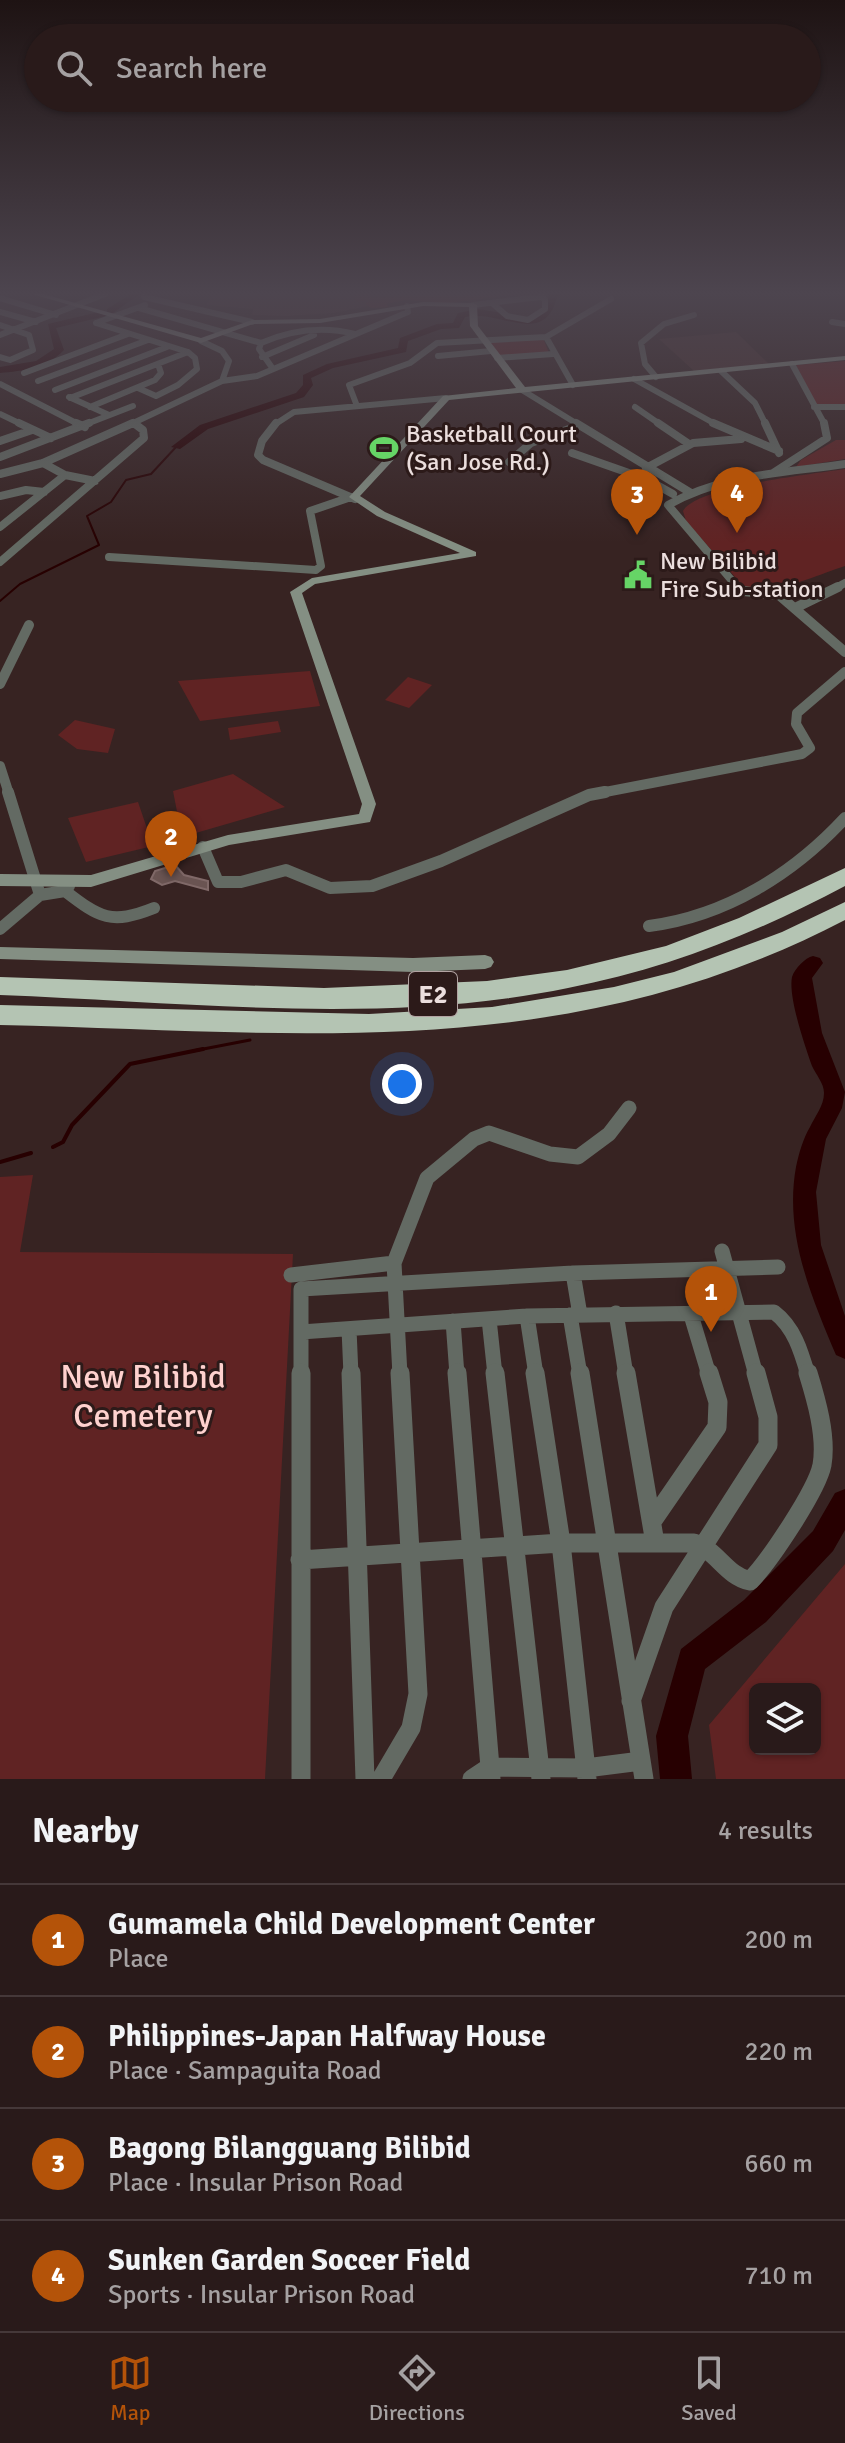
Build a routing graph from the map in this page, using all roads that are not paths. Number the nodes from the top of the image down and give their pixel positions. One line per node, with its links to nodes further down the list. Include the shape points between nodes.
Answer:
1 (31, 377): 16 (street)
2 (49, 377): 16 (street)
3 (88, 377): 21 (street)
4 (124, 377): 23 (street)
5 (158, 377): 20 (street)
6 (189, 377): 20 (street, via 156,396)
7 (224, 377): 17 (street)
8 (253, 377): 17 (street)
9 (371, 377): 26 (street, via 349,385)
10 (512, 377): 22 (street)
11 (568, 377): 19 (street)
12 (656, 377): 15 (street)
13 (727, 377): 44 (street, via 755,403)
14 (799, 377): 29 (street)
15 (634, 379): 19 (street); 41 (street)
16 (38, 381): 21 (street)
17 (222, 381): 34 (street)
18 (0, 384): 36 (street)
19 (573, 385): 22 (street)
20 (138, 388): 27 (street)
21 (55, 390): 23 (street)
22 (522, 390): 24 (street); 37 (street)
23 (70, 398): 27 (street)
24 (446, 398): 26 (street); 59 (street)
25 (133, 406): 32 (street)
26 (357, 406): 59 (street, via 289,414 273,425 258,455)
27 (90, 407): 32 (street)
28 (635, 407): 43 (street)
29 (814, 407): 30 (street); 49 (street, via 828,430 827,438)
30 (845, 407)
31 (0, 414): 33 (street)
32 (109, 415): 36 (street)
33 (13, 422): 35 (street); 38 (street)
34 (135, 424): 39 (street); 55 (street, via 144,438)
35 (0, 426)
36 (82, 426): 39 (street); 40 (street)
37 (577, 426): 47 (street, via 541,437 515,452); 51 (street)
38 (32, 430): 40 (street); 42 (street)
39 (107, 436): 48 (street)
40 (51, 438): 46 (street)
41 (745, 439): 43 (street); 44 (street)
42 (0, 441)
43 (689, 444): 51 (street)
44 (779, 451): 49 (street)
45 (572, 453): 60 (street, via 646,479)
46 (0, 457)
47 (509, 462)
48 (43, 463): 53 (street); 54 (street)
49 (782, 464): 52 (street)
50 (845, 464): 52 (street)
51 (646, 468): 57 (street)
52 (773, 473): 57 (street)
53 (0, 474)
54 (65, 475): 55 (street); 56 (street)
55 (95, 481): 65 (street)
56 (44, 492): 58 (street); 62 (street)
57 (691, 493): 60 (street)
58 (0, 496)
59 (353, 498): 64 (street, via 310,511 321,566 316,570); 74 (street, via 472,554 312,581 298,589 368,813 355,822 251,835)
60 (680, 498): 67 (street, via 668,505 732,584 743,591 779,595)
61 (0, 516): 62 (street)
62 (14, 516): 63 (street)
63 (0, 527)
64 (109, 557)
65 (0, 562)
66 (845, 583): 67 (street)
67 (795, 608): 69 (street)
68 (29, 625): 71 (street)
69 (845, 652)
70 (845, 672): 74 (street, via 797,713 796,724 810,748 802,754 589,795 372,886 330,888 286,870 218,882)
71 (0, 684)
72 (0, 766): 78 (street)
73 (845, 818): 81 (street, via 813,852 729,905 689,921)
74 (203, 847): 77 (street)
75 (845, 876): 85 (highway, E2, via 789,907 644,962 533,983 439,994 335,995)
76 (0, 880): 78 (street)
77 (69, 886): 78 (street); 79 (street, via 104,920 123,920)
78 (39, 888): 82 (street)
79 (154, 908)
80 (845, 910): 86 (highway, E2, via 800,935 687,979 503,1015 369,1024)
81 (649, 926)
82 (0, 929)
83 (0, 953): 84 (street, via 413,965)
84 (485, 962)
85 (0, 986)
86 (0, 1015)
87 (629, 1108): 89 (street, via 611,1133 580,1156 550,1157 489,1133 474,1139 427,1178)
88 (722, 1251): 91 (street)
89 (394, 1263): 93 (street); 94 (street)
90 (778, 1267): 91 (street)
91 (728, 1270): 92 (street); 96 (street)
92 (573, 1273): 94 (street); 97 (street)
93 (291, 1275)
94 (394, 1286): 102 (street); 104 (street, via 301,1289)
95 (616, 1313): 97 (street); 98 (street); 105 (street)
96 (742, 1314): 98 (street); 109 (street, via 770,1431 768,1445); 109 (street, via 774,1312 790,1324 823,1429 823,1463 755,1579 745,1582 737,1577)
97 (575, 1315): 99 (street); 107 (street)
98 (691, 1315): 105 (street, via 718,1402 717,1427)
99 (527, 1316): 100 (street); 106 (street)
100 (489, 1319): 101 (street); 110 (street)
101 (453, 1321): 102 (street); 111 (street)
102 (396, 1326): 103 (street); 112 (street)
103 (349, 1329): 104 (street); 113 (street)
104 (301, 1332): 114 (street)
105 (653, 1520): 108 (street)
106 (561, 1543): 107 (street); 110 (street); 117 (street)
107 (609, 1543): 108 (street); 115 (street)
108 (655, 1543): 109 (street)
109 (706, 1545): 115 (street, via 664,1607)
110 (516, 1546): 111 (street); 118 (street)
111 (470, 1548): 112 (street); 119 (street)
112 (413, 1555): 113 (street); 122 (street, via 417,1714 410,1735)
113 (357, 1556): 114 (street); 121 (street)
114 (300, 1560): 120 (street)
115 (631, 1701): 116 (street)
116 (642, 1770): 117 (street)
117 (586, 1773): 118 (street)
118 (540, 1774): 119 (street)
119 (484, 1775)
120 (301, 1779)
121 (365, 1779)
122 (381, 1779)

